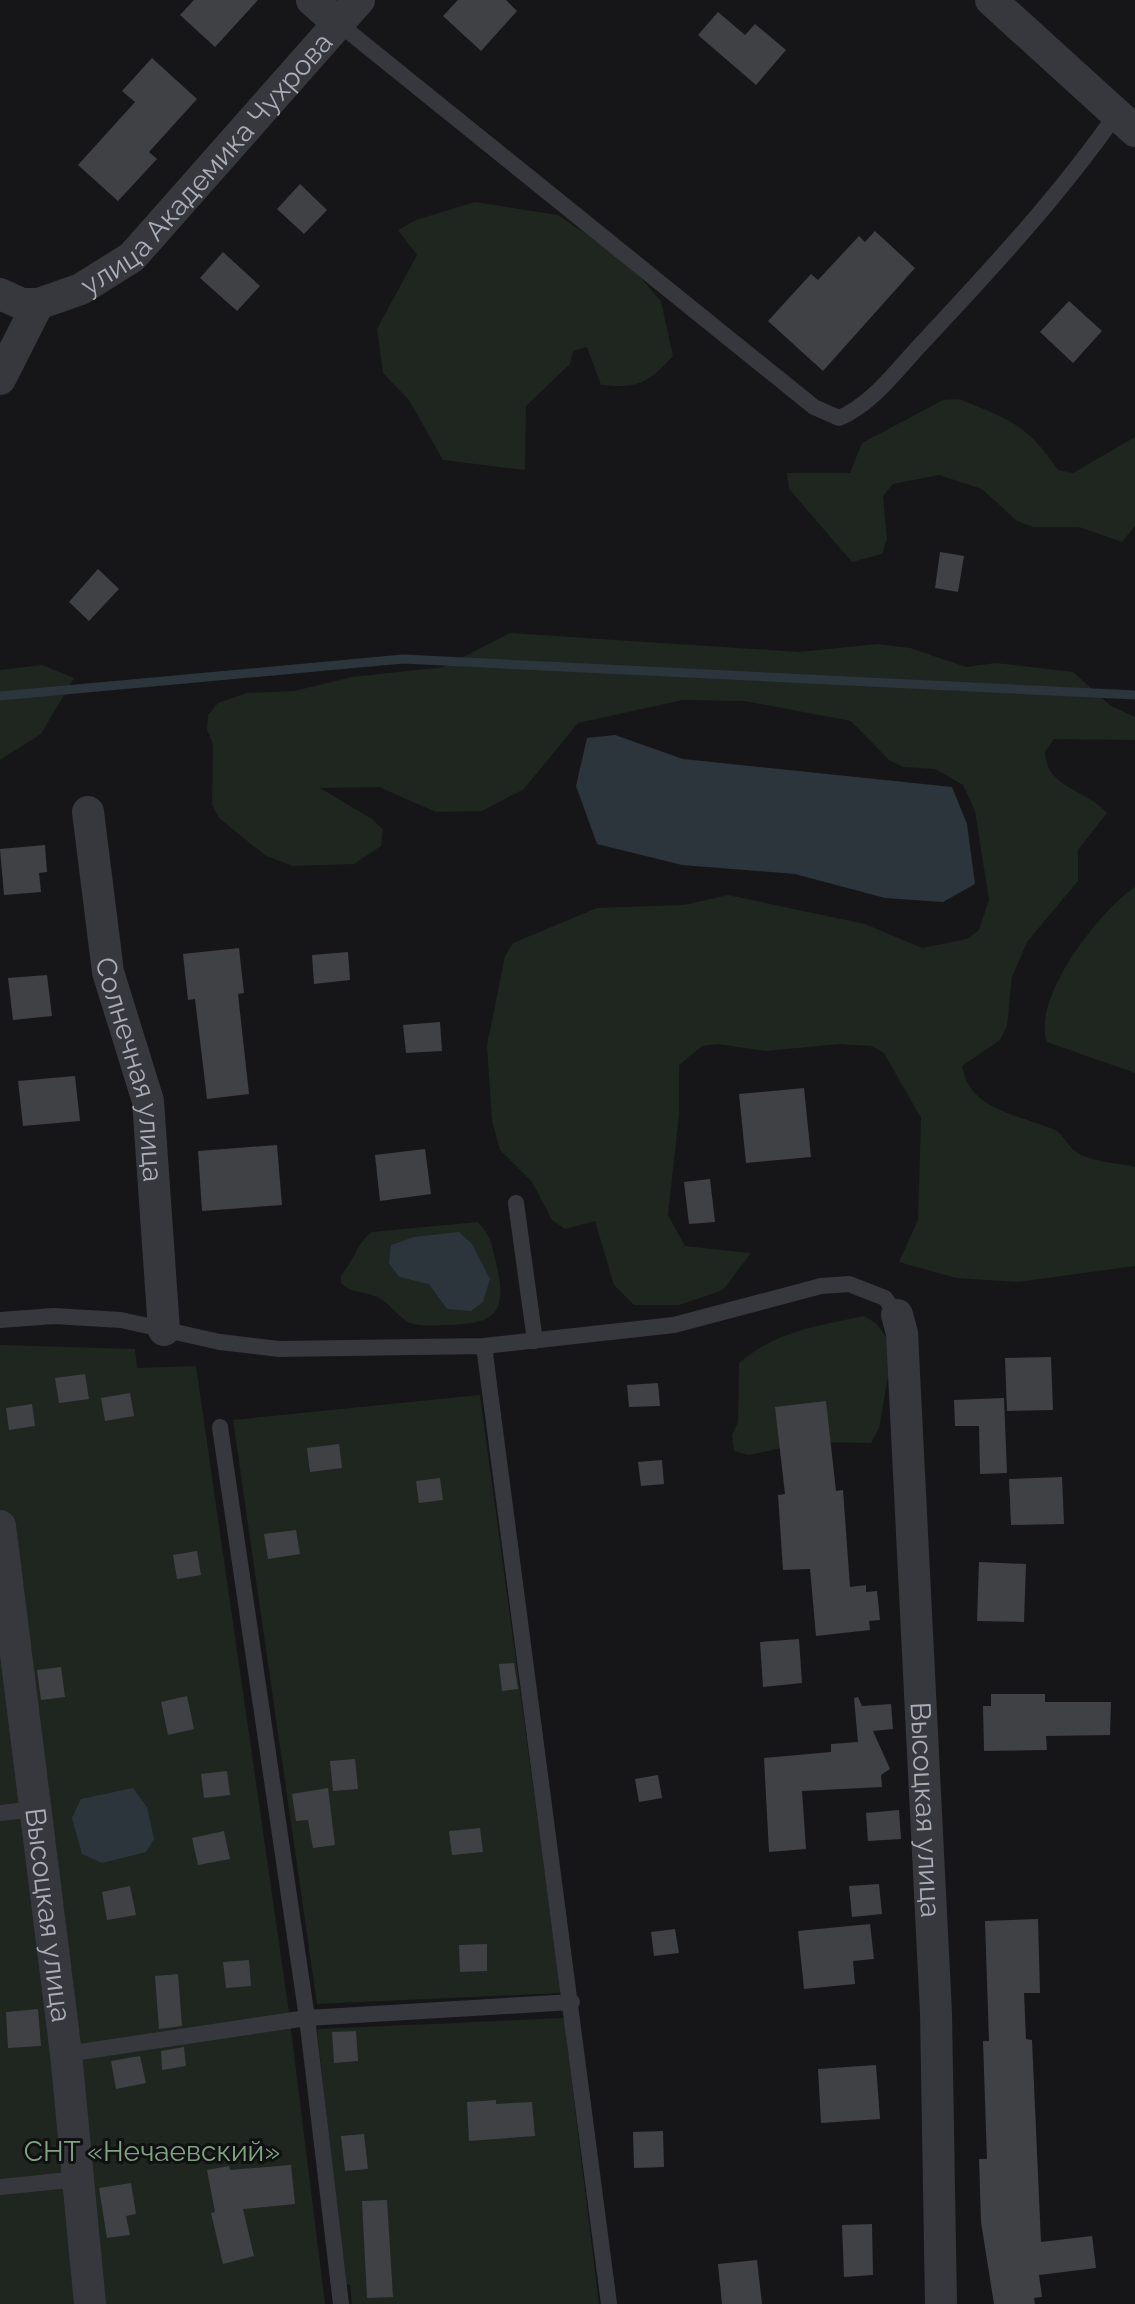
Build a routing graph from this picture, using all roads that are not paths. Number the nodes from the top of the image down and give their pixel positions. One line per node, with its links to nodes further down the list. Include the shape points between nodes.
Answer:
1 (312, 0): 3 (street)
2 (991, 0): 4 (street)
3 (349, 11): 4 (lane, via 814,407 839,418 869,399); 6 (street, улица Академика Чухрова, via 132,257 81,289)
4 (1126, 122)
5 (0, 294): 6 (street, via 22,304)
6 (38, 304): 7 (street)
7 (0, 379)
8 (88, 812): 12 (street, Солнечная улица, via 108,972 148,1101)
9 (516, 1203): 13 (lane)
10 (897, 1315): 13 (lane, via 885,1298 868,1289 821,1286 674,1325); 27 (street, Высоцкая улица, via 936,2013)
11 (0, 1320): 12 (lane, via 121,1320)
12 (164, 1330): 14 (lane, via 279,1349)
13 (535, 1341): 14 (lane)
14 (484, 1346): 19 (lane)
15 (220, 1427): 20 (lane)
16 (0, 1526): 17 (street, Высоцкая улица)
17 (35, 1809): 18 (lane); 21 (street, Высоцкая улица)
18 (0, 1813)
19 (572, 2002): 20 (lane); 26 (lane)
20 (307, 2018): 21 (lane); 25 (lane)
21 (66, 2054): 22 (street, Высоцкая улица)
22 (79, 2179): 23 (lane); 24 (street, Высоцкая улица)
23 (0, 2187)
24 (90, 2304)
25 (341, 2304)
26 (609, 2304)
27 (941, 2304)

